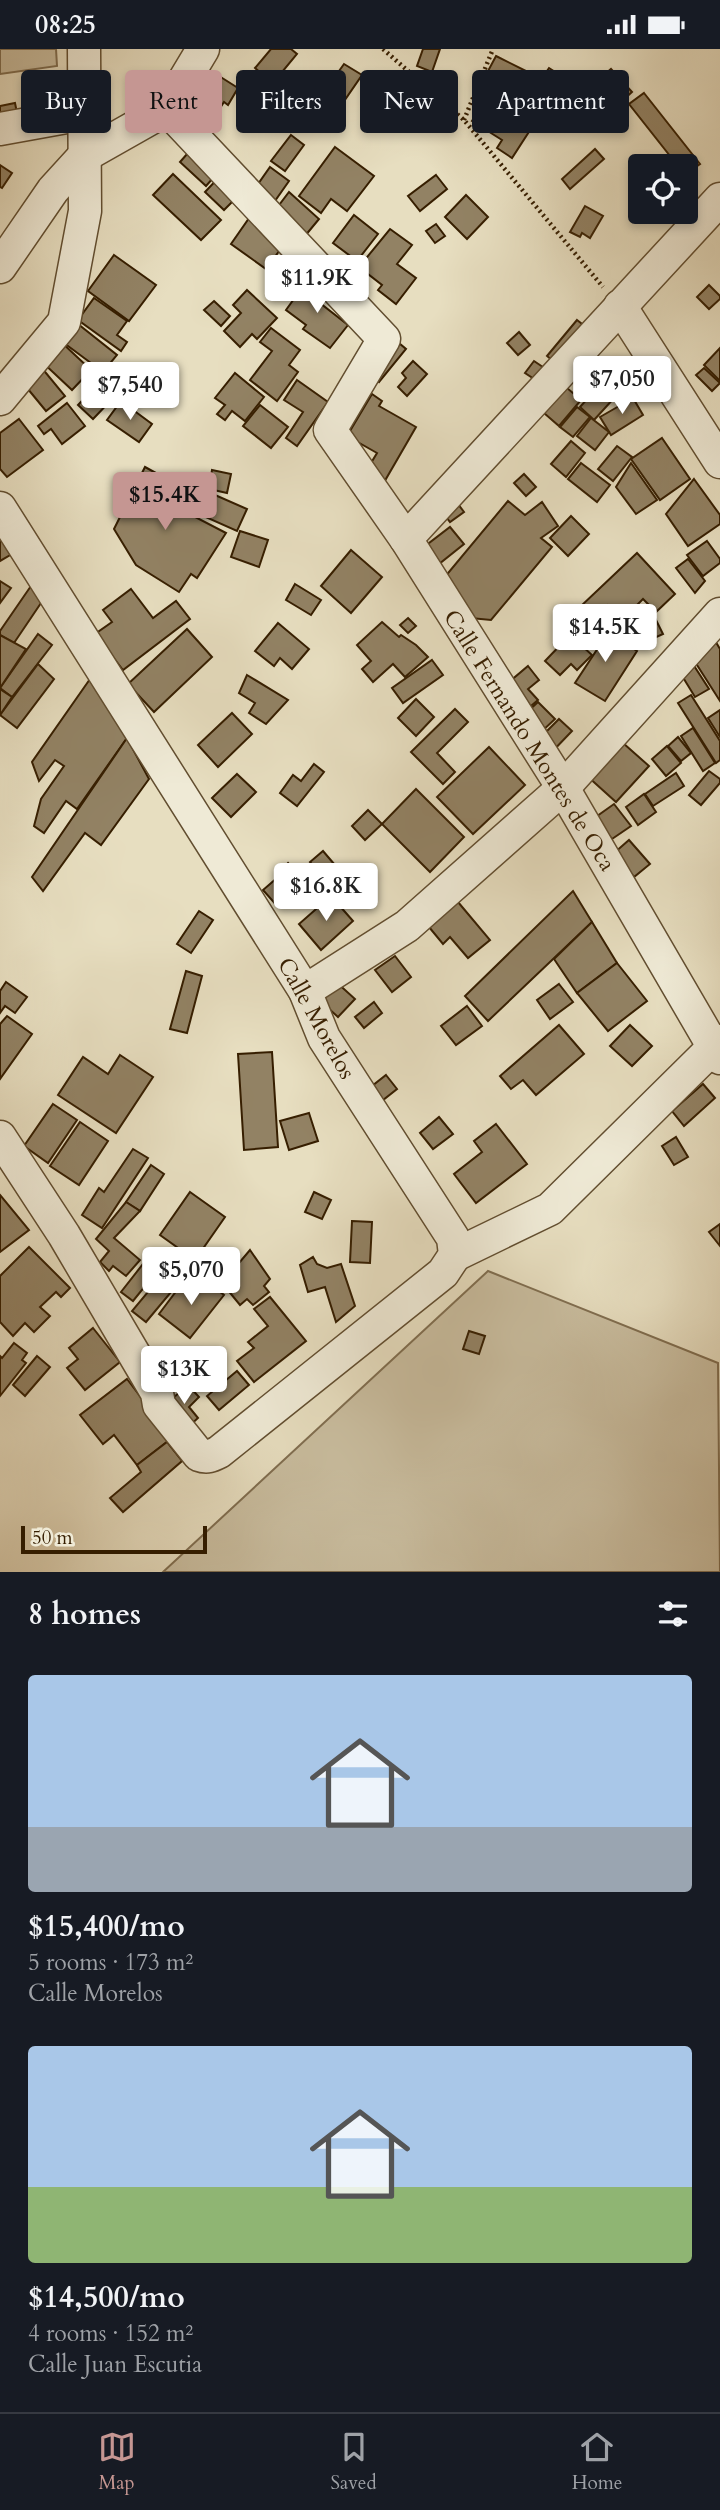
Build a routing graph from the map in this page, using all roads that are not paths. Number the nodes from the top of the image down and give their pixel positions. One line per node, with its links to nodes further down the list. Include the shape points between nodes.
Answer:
1 (84, 49): 3 (street)
2 (203, 49): 4 (street)
3 (84, 70)
4 (190, 70)
5 (21, 124): 6 (street)
6 (0, 128)
7 (83, 133): 10 (street)
8 (125, 133): 10 (street)
9 (190, 133): 17 (street, Calle Fernando Montes de Oca, via 384,339 330,430)
10 (84, 156): 12 (street, via 53,190); 14 (street, via 85,211 64,322)
11 (720, 199): 13 (street)
12 (0, 267)
13 (620, 306): 15 (street); 17 (street)
14 (0, 400)
15 (720, 462)
16 (0, 509): 20 (street, Calle Morelos)
17 (406, 539): 19 (street, Calle Fernando Montes de Oca)
18 (720, 614): 19 (street)
19 (563, 788): 20 (street, via 407,926); 21 (street, Calle Fernando Montes de Oca)
20 (305, 991): 23 (street, Calle Morelos, via 324,1038 453,1238)
21 (718, 1049): 23 (street, via 551,1209)
22 (0, 1137): 23 (street, via 64,1235 157,1393 159,1405 204,1457 219,1452 443,1273)
23 (455, 1255)

